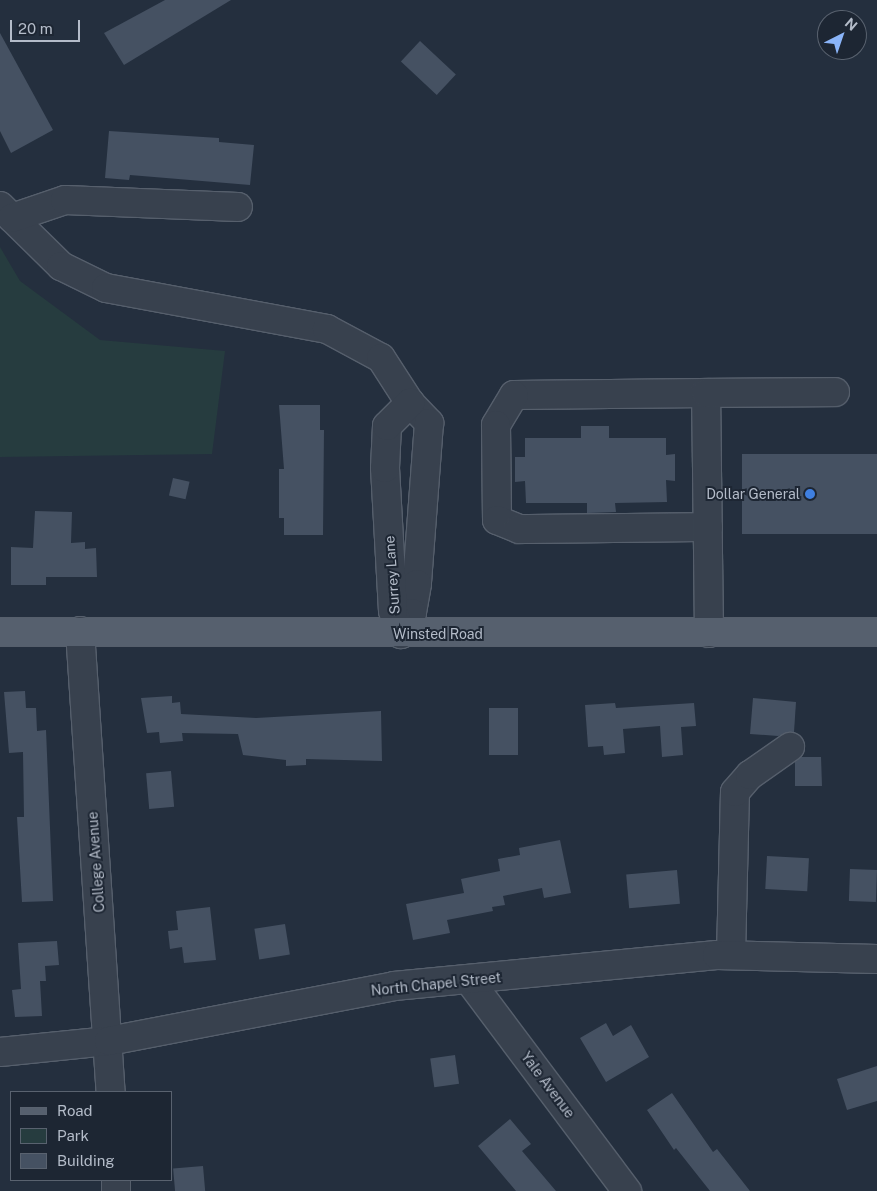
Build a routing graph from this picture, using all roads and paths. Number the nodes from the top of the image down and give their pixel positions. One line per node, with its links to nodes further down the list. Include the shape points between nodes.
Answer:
1 (238, 206): 2 (street, via 65,200)
2 (6, 212): 5 (street, Surrey Lane, via 61,266 106,288 327,329 381,358)
3 (706, 392): 4 (street); 6 (street); 6 (street, via 514,395 496,425 497,520 519,529)
4 (835, 392)
5 (410, 403): 11 (street, Surrey Lane, via 387,426 385,468 393,611); 11 (street, Surrey Lane, via 429,423 417,584 412,613)
6 (708, 527): 10 (street)
7 (80, 631): 8 (main road, Winsted Road); 11 (main road, Winsted Road); 16 (street, College Avenue)
8 (0, 632)
9 (877, 632): 10 (main road, Winsted Road)
10 (709, 633): 11 (main road, Winsted Road)
11 (401, 634)
12 (790, 747): 13 (street, via 750,776 735,792)
13 (731, 955): 14 (street, North Chapel Street); 15 (street, North Chapel Street)
14 (877, 959)
15 (469, 980): 16 (street, North Chapel Street, via 394,986); 19 (street, Yale Avenue)
16 (108, 1041): 17 (street, North Chapel Street); 18 (street, College Avenue)
17 (0, 1052)
18 (111, 1091)
19 (627, 1191)

